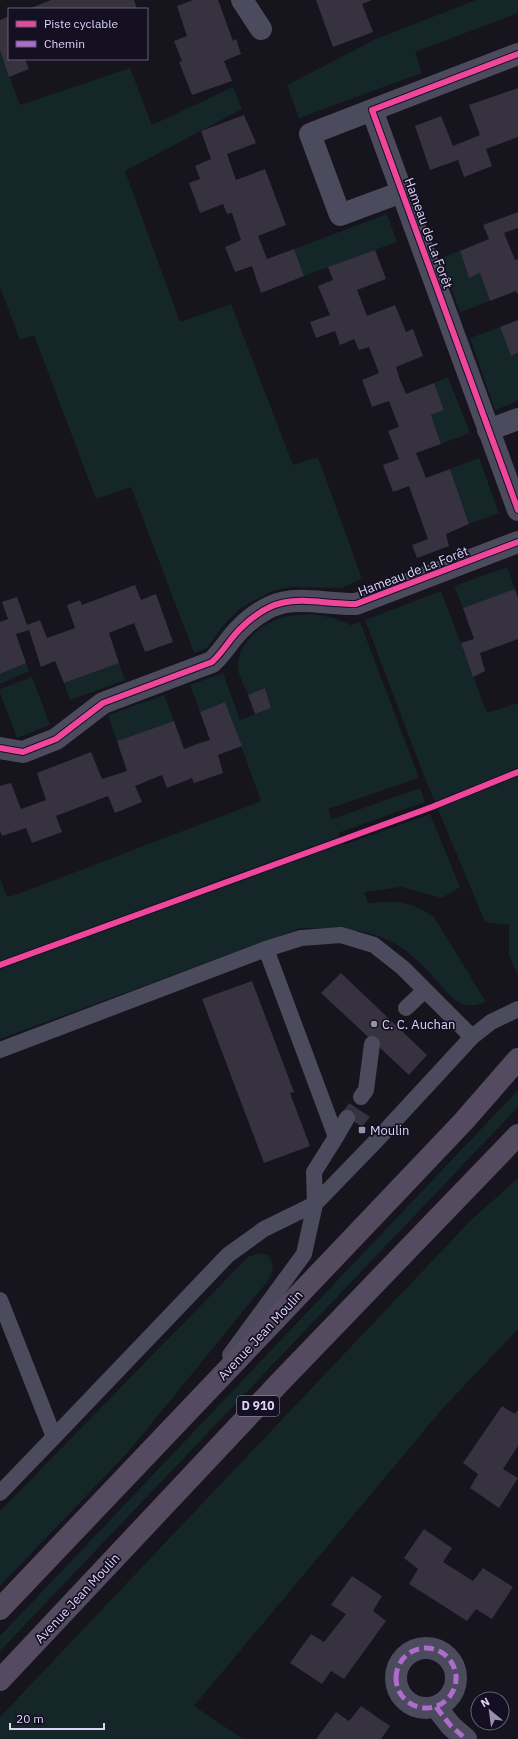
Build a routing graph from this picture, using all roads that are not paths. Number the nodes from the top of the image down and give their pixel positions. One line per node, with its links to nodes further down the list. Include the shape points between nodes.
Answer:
1 (242, 0): 2 (street)
2 (260, 29)
3 (518, 54): 4 (street, Hameau de La Forêt)
4 (372, 110): 5 (street, Hameau de La Forêt); 5 (street, Hameau de La Forêt, via 310,134 340,216)
5 (402, 192): 7 (street, Hameau de La Forêt)
6 (518, 419): 7 (street)
7 (488, 430): 8 (street, Hameau de La Forêt)
8 (518, 510)
9 (518, 542): 10 (street, Hameau de La Forêt, via 356,604 290,600 266,608 241,628 212,662 103,703 56,739 23,752)
10 (0, 748)
11 (266, 949): 12 (lane, via 301,938 341,935 374,945); 17 (lane); 22 (lane)
12 (425, 990): 13 (lane); 15 (lane)
13 (406, 1008)
14 (518, 1009): 15 (lane, via 491,1022)
15 (472, 1037): 23 (lane)
16 (372, 1044): 19 (lane, via 366,1090)
17 (0, 1050)
18 (518, 1059): 25 (main road, Avenue Jean Moulin, via 463,1122)
19 (361, 1097)
20 (347, 1118): 22 (lane)
21 (518, 1135): 29 (main road, Avenue Jean Moulin / D 910, via 282,1380)
22 (336, 1137): 23 (lane, via 314,1172)
23 (315, 1204): 25 (lane, via 304,1254); 26 (lane, via 264,1229 228,1255)
24 (0, 1300): 26 (lane)
25 (190, 1410): 28 (main road, Avenue Jean Moulin)
26 (54, 1437): 27 (lane)
27 (0, 1493)
28 (0, 1609)
29 (0, 1680)
30 (436, 1707): 31 (street, via 451,1726)
31 (466, 1739)

